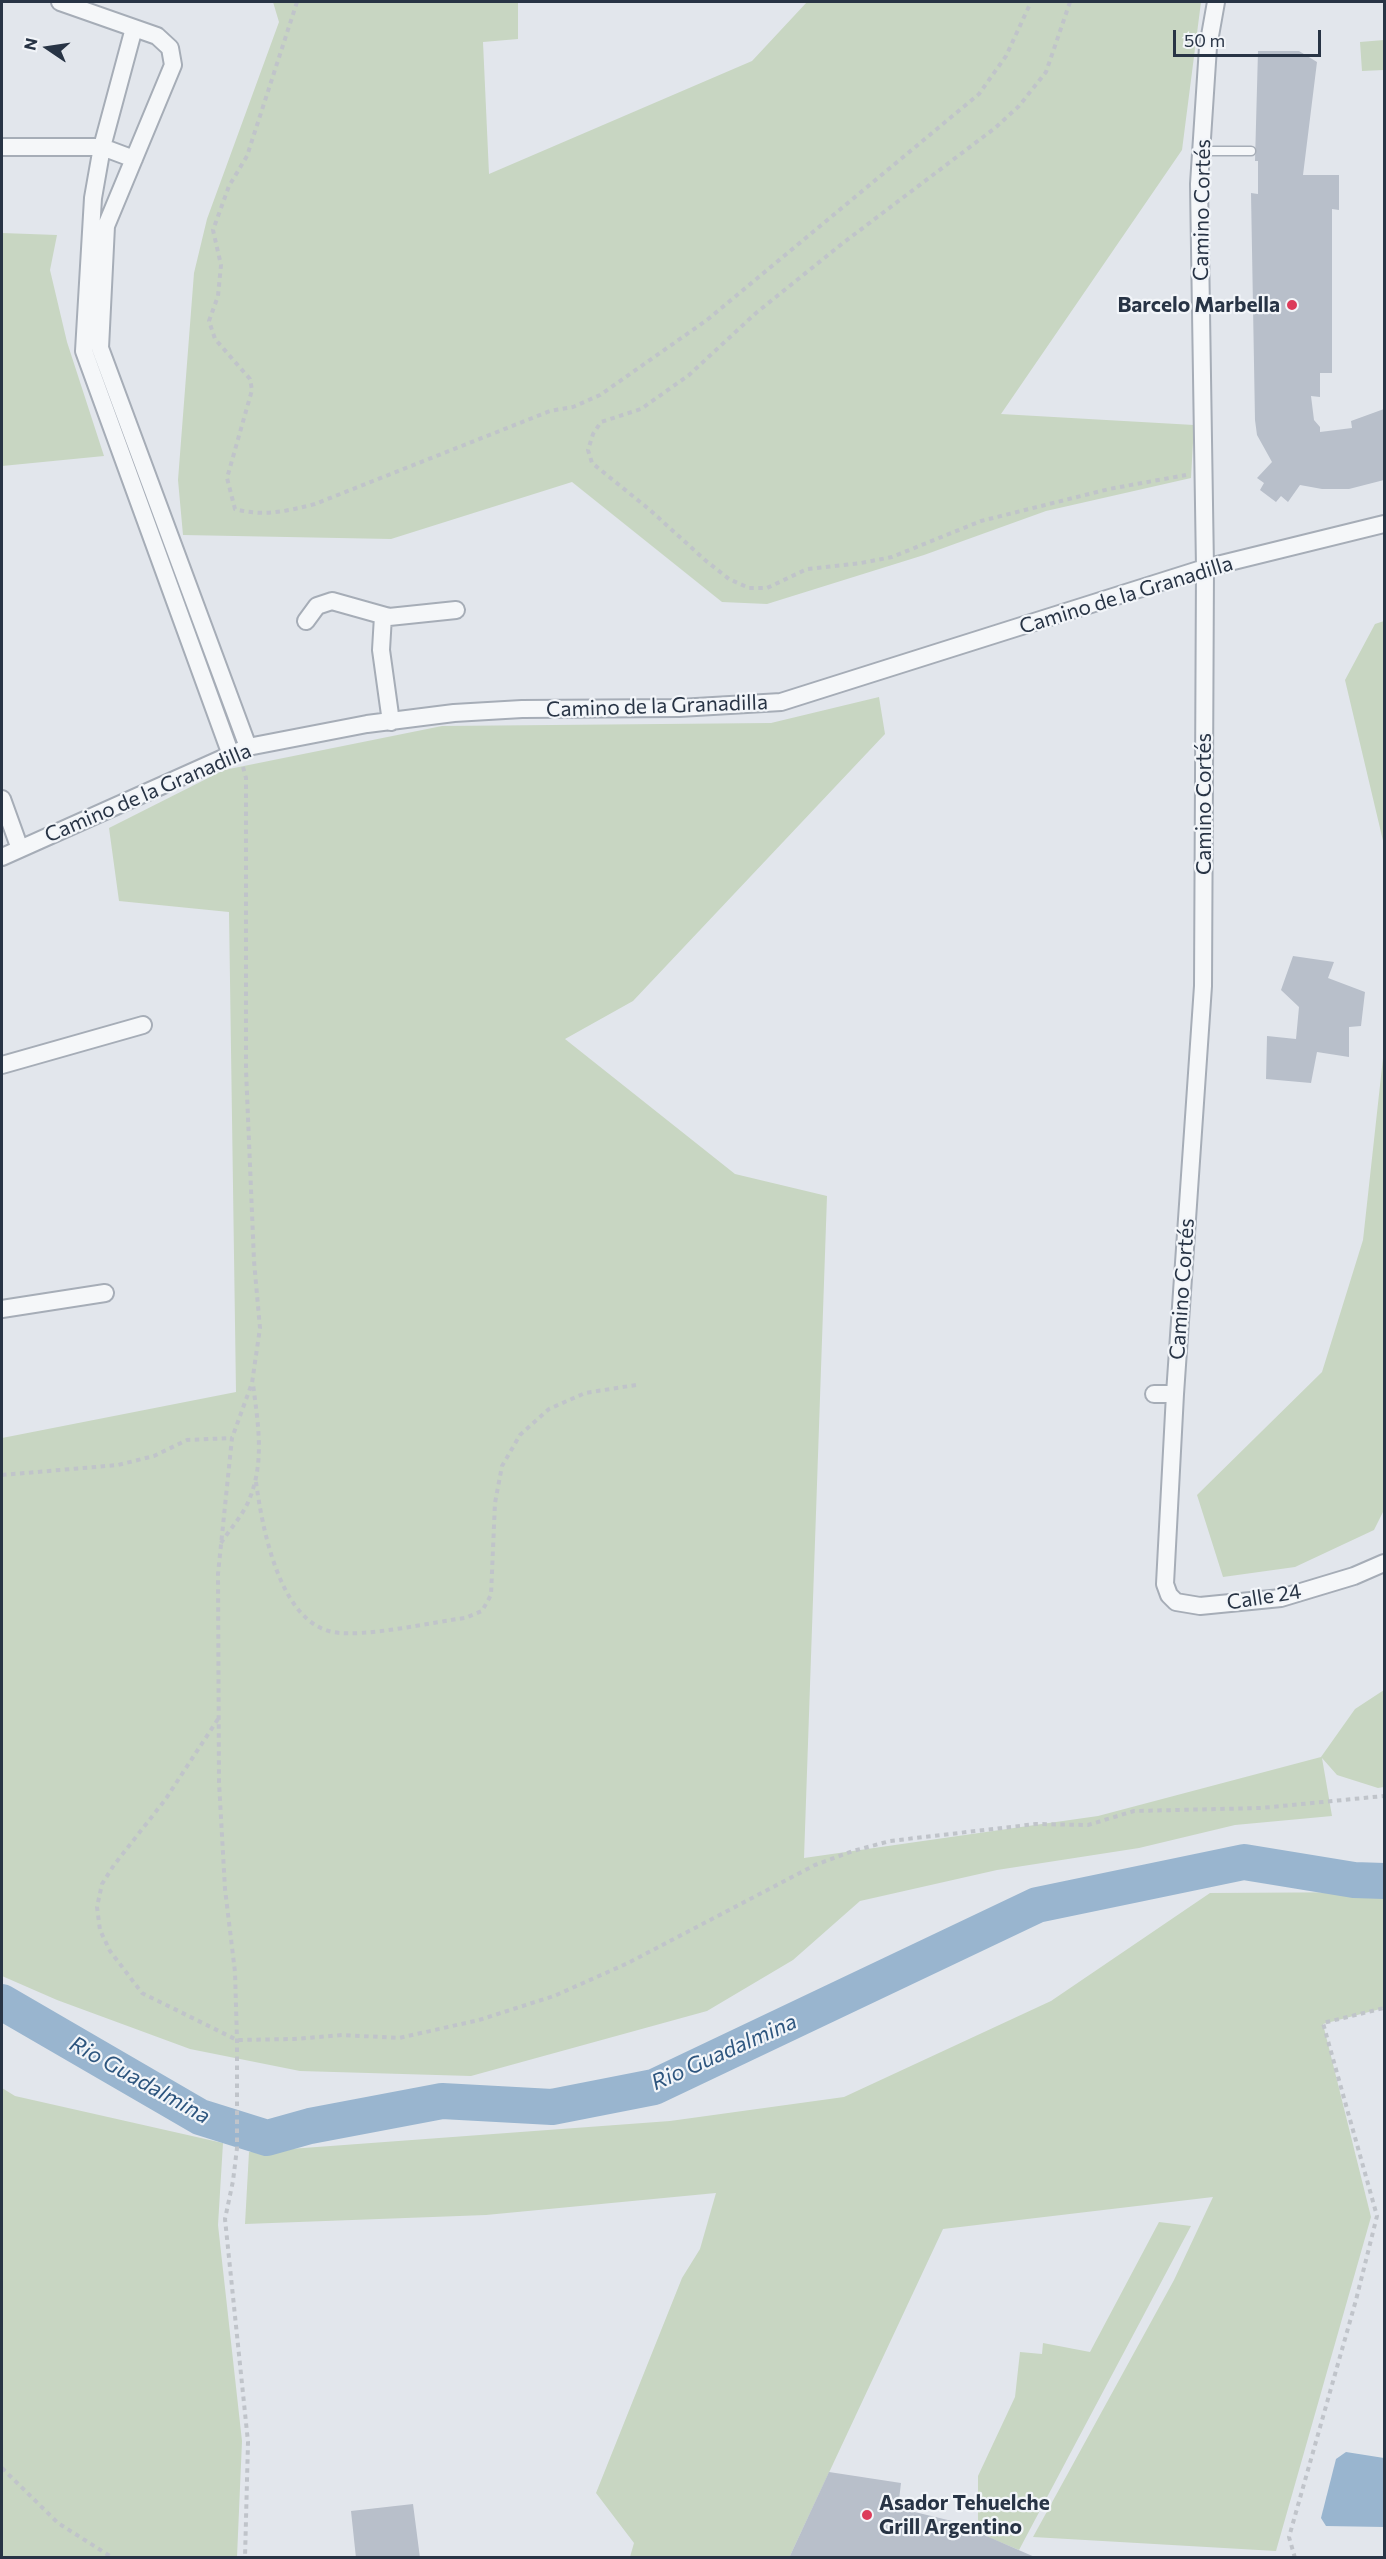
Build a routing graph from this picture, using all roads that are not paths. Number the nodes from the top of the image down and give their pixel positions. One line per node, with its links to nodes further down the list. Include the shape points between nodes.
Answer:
1 (60, 2): 3 (street)
2 (1216, 2): 6 (street, Camino Cortés, via 1208,47)
3 (134, 28): 5 (street); 8 (street, via 165,40 173,65)
4 (2, 147): 5 (street)
5 (102, 147): 8 (street); 9 (street, via 93,198)
6 (1201, 151): 7 (lane); 11 (street, Camino Cortés)
7 (1251, 151)
8 (134, 159): 9 (street, via 106,226)
9 (92, 350): 16 (street)
10 (1384, 524): 11 (street, Camino de la Granadilla)
11 (1205, 568): 15 (street, Camino de la Granadilla, via 782,702 679,708 522,709); 25 (street, Camino Cortés, via 1203,986)
12 (456, 610): 13 (street)
13 (383, 616): 14 (street, via 332,601 317,606); 15 (street, via 381,650)
14 (306, 621)
15 (391, 722): 16 (street, Camino de la Granadilla)
16 (240, 751): 18 (street, Camino de la Granadilla)
17 (2, 799): 18 (street)
18 (20, 849): 19 (street, Camino de la Granadilla)
19 (2, 857)
20 (143, 1025): 21 (street)
21 (2, 1065)
22 (105, 1293): 23 (street)
23 (2, 1308)
24 (1154, 1394): 25 (street)
25 (1175, 1394): 27 (street, Camino Cortés, via 1165,1584 1168,1595)
26 (1384, 1563): 27 (street, Calle 24, via 1281,1599 1200,1606)
27 (1176, 1602)

